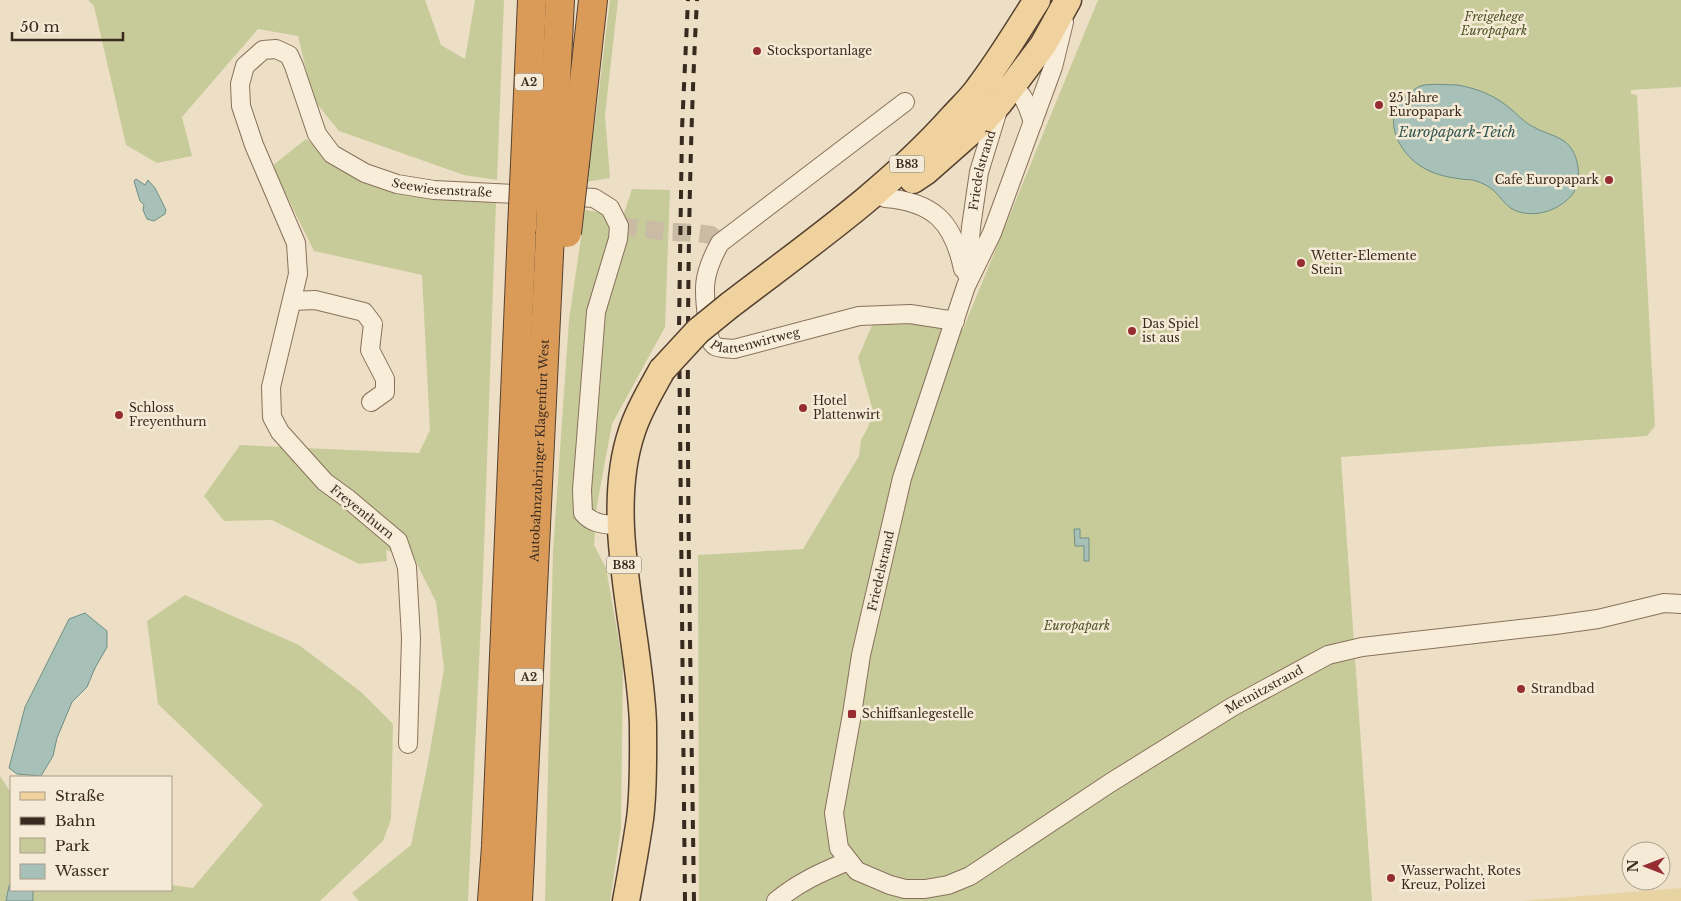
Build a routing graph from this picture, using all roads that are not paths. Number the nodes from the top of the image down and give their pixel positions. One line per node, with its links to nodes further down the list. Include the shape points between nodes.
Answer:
1 (532, 0): 22 (highway, A2, bridge)
2 (560, 0): 10 (highway, Autobahnzubringer Klagenfurt West / A2)
3 (593, 0): 10 (highway)
4 (1037, 0): 6 (main road, B83); 7 (street, Friedelstrand)
5 (1070, 0): 7 (main road, B83, via 1043,45); 9 (street, Friedelstrand, via 1053,67)
6 (977, 90): 7 (street); 12 (main road, B83, via 930,143)
7 (1006, 91): 9 (street, via 1021,94); 11 (main road, B83, via 984,120 925,172); 13 (street, Friedelstrand, via 979,172)
8 (905, 102): 15 (street, Plattenwirtweg, via 720,243 712,258 704,293 710,341 716,347 734,349 860,316 910,314)
9 (1033, 122): 13 (street, Friedelstrand, via 992,233)
10 (564, 163): 23 (highway, Autobahnzubringer Klagenfurt West / A2, bridge, via 558,233 546,298)
11 (885, 198): 12 (main road, B83); 13 (street, Friedelstrand, via 916,203 931,210 947,226 959,252)
12 (829, 230): 17 (main road, B83, bridge, via 698,331 662,370 632,432 620,492)
13 (966, 286): 15 (street, Friedelstrand)
14 (292, 301): 16 (street, via 314,300 364,312 373,324 370,350 385,379 385,392); 17 (street, Seewiesenstraße, via 298,274 296,243 254,146 241,106 240,84 244,66 263,50 276,49 289,55 316,134 332,154 365,173 397,184 434,190 594,198 610,208 619,226 618,239 596,312 582,513 588,520); 19 (street, Freyenthurn, via 271,386 272,417 280,432 325,482 398,541 407,567 411,638)
15 (955, 321): 20 (street, Friedelstrand, via 902,478 861,655 834,813 839,848)
16 (371, 402)
17 (621, 526): 24 (main road, B83, via 643,723 640,818)
18 (1681, 604): 21 (street, Metnitzstrand, via 1664,603 1555,625 1362,647 1328,655 1232,708 1110,782 970,876 948,885 925,888)
19 (408, 744)
20 (848, 861): 21 (street, Friedelstrand, via 857,871); 25 (street, via 794,886)
21 (890, 885)
22 (492, 901)
23 (518, 901)
24 (626, 901)
25 (776, 901)

